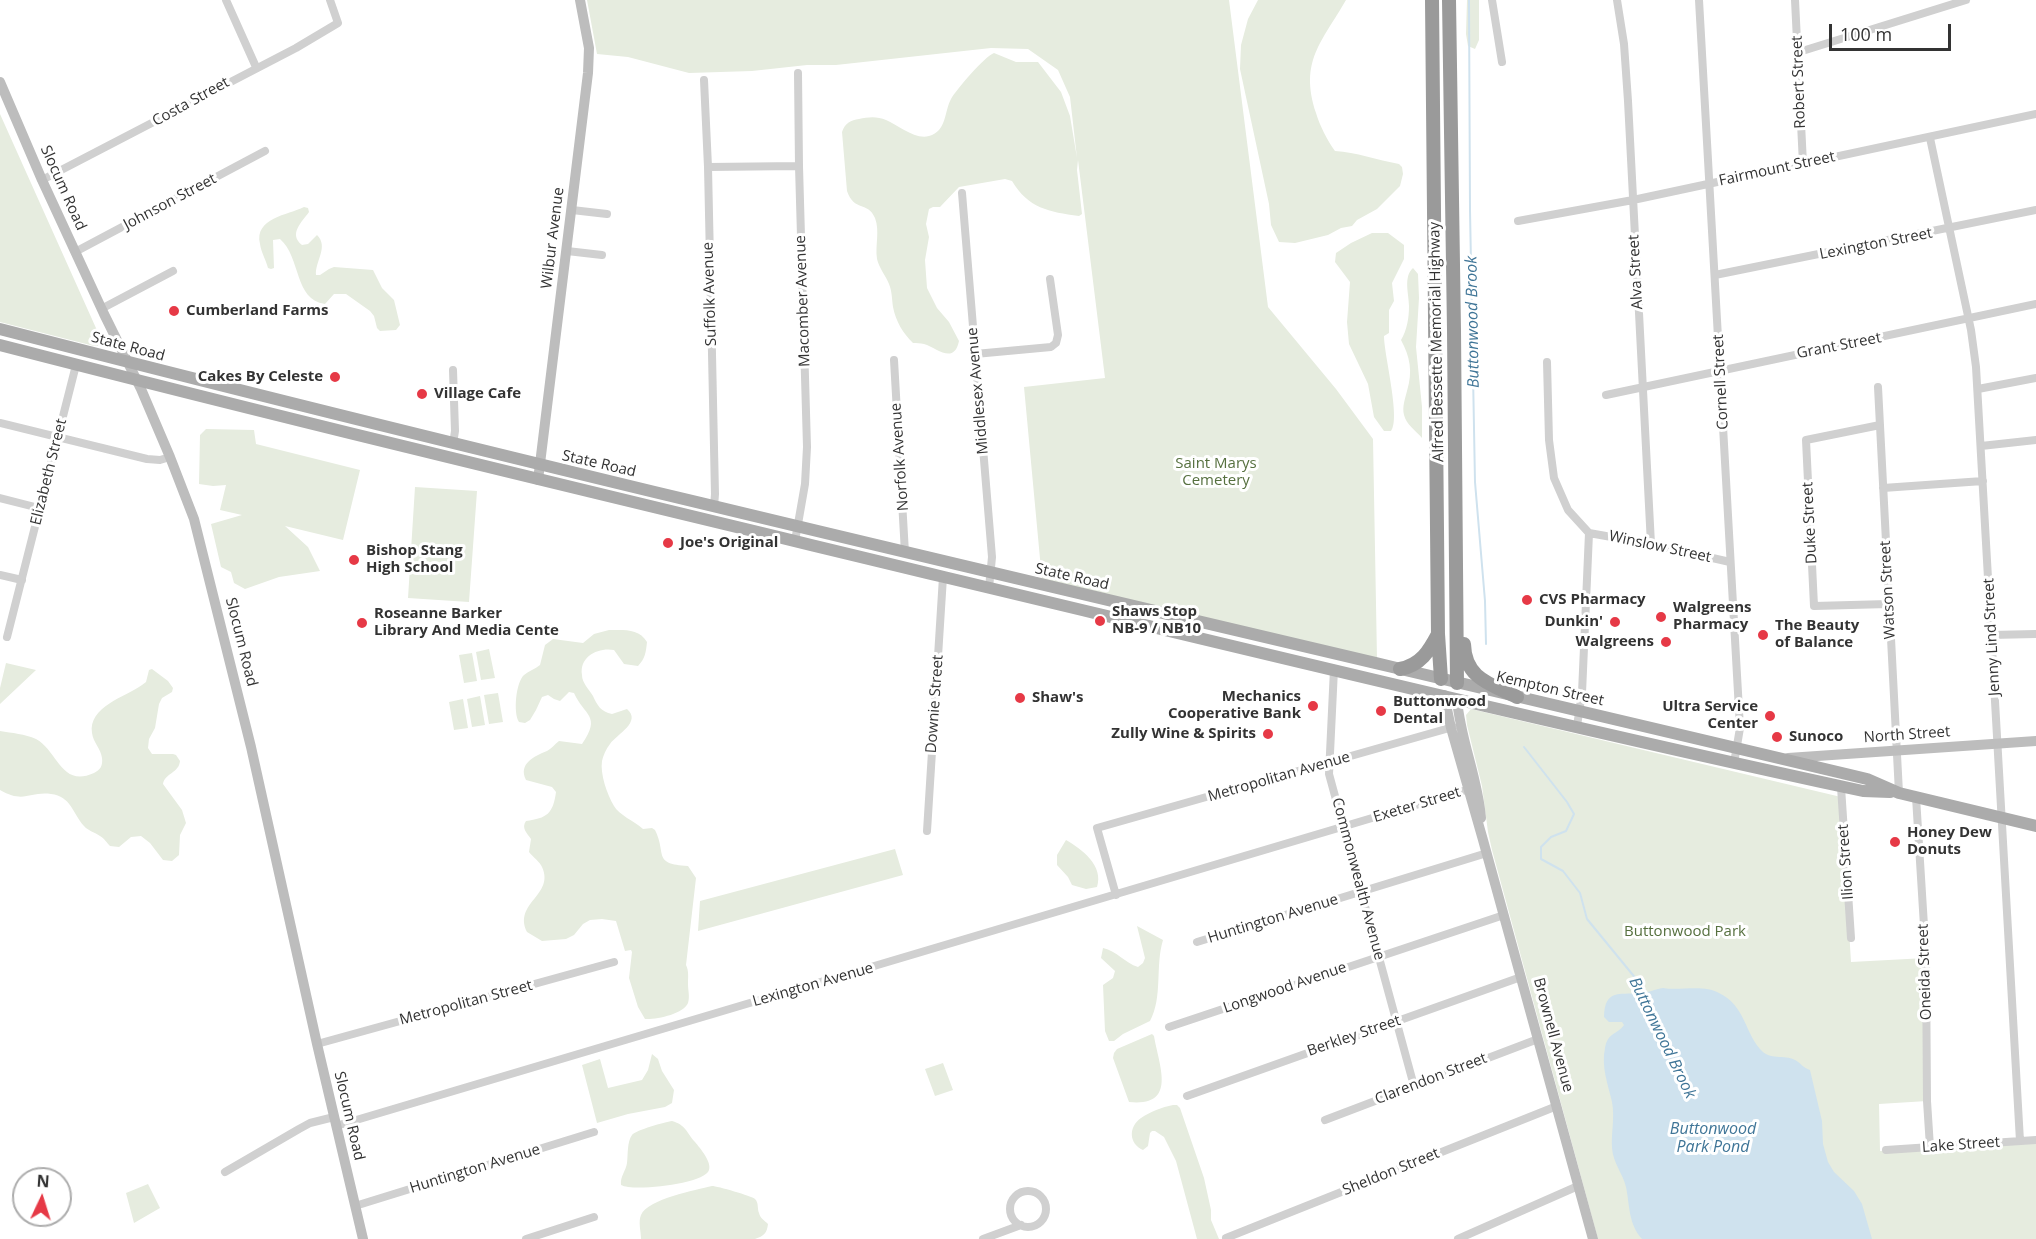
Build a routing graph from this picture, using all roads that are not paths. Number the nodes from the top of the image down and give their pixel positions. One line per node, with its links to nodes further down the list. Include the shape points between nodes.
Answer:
1 (225, 0): 13 (street)
2 (330, 0): 13 (street, Costa Street, via 338,23)
3 (580, 0): 27 (main road, Wilbur Avenue, via 589,48)
4 (1432, 0): 84 (highway, Alfred Bessette Memorial Highway)
5 (1449, 0): 74 (highway, Alfred Bessette Memorial Highway)
6 (1492, 0): 12 (street)
7 (1617, 0): 26 (street, Alva Street, via 1624,44)
8 (1699, 0): 24 (street, Cornell Street)
9 (1795, 0): 11 (street, Robert Street)
10 (1966, 0): 11 (street)
11 (1799, 52): 20 (street, Robert Street)
12 (1502, 62)
13 (256, 68): 23 (street, Costa Street)
14 (798, 73): 21 (street, Macomber Avenue)
15 (704, 80): 22 (street, Suffolk Avenue)
16 (0, 82): 23 (main road, Slocum Road)
17 (2036, 114): 18 (street, Fairmount Street)
18 (1930, 138): 20 (street, Fairmount Street); 31 (street, Jenny Lind Street)
19 (265, 151): 33 (street, Johnson Street)
20 (1803, 164): 24 (street, Fairmount Street)
21 (799, 166): 22 (street); 70 (street, Macomber Avenue, via 807,447)
22 (708, 168): 68 (street, Suffolk Avenue)
23 (42, 180): 33 (main road, Slocum Road)
24 (1710, 183): 26 (street, Fairmount Street); 36 (street, Cornell Street)
25 (962, 193): 43 (street, Middlesex Avenue)
26 (1633, 200): 30 (street, Fairmount Street); 52 (street, Alva Street)
27 (572, 210): 29 (street); 32 (main road, Wilbur Avenue)
28 (2036, 210): 31 (street, Lexington Street)
29 (607, 214)
30 (1518, 221)
31 (1949, 229): 36 (street, Lexington Street); 40 (street, Jenny Lind Street)
32 (567, 251): 34 (street); 63 (main road, Wilbur Avenue)
33 (75, 252): 39 (main road, Slocum Road)
34 (602, 255)
35 (173, 271): 39 (street)
36 (1715, 275): 49 (street, Cornell Street)
37 (1050, 279): 43 (street, via 1056,343 1051,347)
38 (2036, 304): 40 (street, Grant Street)
39 (101, 309): 45 (main road, Slocum Road)
40 (1968, 318): 49 (street, Grant Street); 54 (street, Jenny Lind Street)
41 (0, 329): 45 (main road, State Road)
42 (0, 345): 47 (main road, State Road)
43 (975, 354): 77 (street, Middlesex Avenue)
44 (894, 360): 75 (street, Norfolk Avenue)
45 (128, 362): 51 (main road, Slocum Road); 60 (main road, State Road)
46 (1547, 362): 71 (street, via 1554,478 1568,510)
47 (76, 364): 51 (main road, State Road); 58 (street, Elizabeth Street)
48 (453, 370): 60 (street)
49 (1720, 370): 52 (street, Grant Street); 76 (street, Cornell Street)
50 (2036, 378): 54 (street)
51 (136, 380): 62 (main road, Slocum Road); 64 (main road, State Road)
52 (1641, 387): 55 (street, Grant Street); 73 (street, Alva Street)
53 (1878, 387): 57 (street, Watson Street)
54 (1978, 389): 61 (street, Jenny Lind Street)
55 (1606, 395)
56 (0, 423): 58 (street)
57 (1880, 425): 66 (street, Watson Street); 82 (street, Duke Street, via 1806,440 1814,606)
58 (57, 438): 62 (street, via 151,460); 69 (street, Elizabeth Street)
59 (2036, 440): 61 (street)
60 (453, 444): 63 (main road, State Road)
61 (1981, 446): 65 (street, Jenny Lind Street)
62 (170, 457): 129 (main road, Slocum Road, via 194,519 217,604)
63 (540, 465): 64 (main road, Wilbur Avenue); 68 (main road, State Road)
64 (538, 480): 72 (main road, State Road)
65 (1983, 481): 66 (street); 86 (street, Jenny Lind Street)
66 (1883, 488): 82 (street, Watson Street)
67 (0, 498): 69 (street)
68 (714, 507): 70 (main road, State Road)
69 (39, 508): 80 (street, Elizabeth Street)
70 (798, 528): 72 (street, Macomber Avenue); 75 (main road, State Road)
71 (1589, 533): 73 (street, Winslow Street); 96 (street)
72 (795, 541): 79 (main road, State Road)
73 (1651, 544): 76 (street, Winslow Street)
74 (1456, 549): 92 (highway, Alfred Bessette Memorial Highway); 94 (highway, via 1466,659 1477,677)
75 (905, 553): 77 (main road, State Road)
76 (1730, 562): 101 (street, Cornell Street, via 1740,728)
77 (991, 574): 81 (street, Middlesex Avenue); 83 (main road, State Road)
78 (0, 575): 80 (street)
79 (943, 577): 81 (main road, State Road); 115 (street, Downie Street)
80 (22, 580): 88 (street, Elizabeth Street)
81 (989, 588): 87 (main road, State Road)
82 (1888, 604): 102 (street, Watson Street)
83 (1193, 621): 87 (main road); 90 (main road, Kempton Street)
84 (1438, 634): 90 (highway, via 1425,657); 91 (highway, Alfred Bessette Memorial Highway)
85 (2036, 634): 86 (street)
86 (1991, 635): 100 (street, Jenny Lind Street)
87 (1190, 636): 89 (main road, Kempton Street)
88 (7, 637)
89 (1334, 669): 93 (main road, Kempton Street); 104 (street, Commonwealth Avenue)
90 (1400, 669): 91 (main road, Kempton Street)
91 (1441, 679): 92 (main road, Kempton Street); 93 (main road, Brownell Avenue)
92 (1456, 683): 94 (main road, Kempton Street); 95 (main road, Brownell Avenue)
93 (1444, 695): 95 (main road, Kempton Street); 97 (main road, Brownell Avenue)
94 (1517, 697): 96 (main road, Kempton Street)
95 (1457, 699): 97 (main road, Brownell Avenue); 98 (main road, Kempton Street)
96 (1580, 712): 98 (street); 101 (main road, Kempton Street)
97 (1456, 726): 104 (street, Metropolitan Avenue); 109 (main road, Brownell Avenue)
98 (1576, 726): 105 (main road, Kempton Street)
99 (2036, 741): 100 (main road, North Street)
100 (1997, 744): 102 (main road, North Street); 112 (street, Jenny Lind Street)
101 (1737, 749): 103 (main road, Kempton Street); 105 (street, Cornell Street)
102 (1897, 751): 103 (main road, North Street); 110 (street, Watson Street)
103 (1779, 758): 106 (main road, Kempton Street)
104 (1329, 763): 114 (street, Commonwealth Avenue); 119 (street, Metropolitan Avenue, via 1097,828)
105 (1734, 763): 107 (main road, Kempton Street)
106 (1818, 768): 107 (main road); 110 (main road, Kempton Street, via 1867,779)
107 (1815, 781): 108 (main road, Kempton Street)
108 (1841, 787): 110 (main road, Kempton Street); 121 (street, Ilion Street)
109 (1472, 788): 114 (street, Exeter Street); 117 (main road, Brownell Avenue)
110 (1899, 793): 111 (main road, Kempton Street)
111 (1916, 797): 112 (main road, Kempton Street); 138 (street, Oneida Street, via 1926,958)
112 (2002, 818): 113 (main road, Kempton Street); 137 (street, Jenny Lind Street)
113 (2036, 826)
114 (1343, 827): 116 (street, Exeter Street); 118 (street, Commonwealth Avenue)
115 (927, 831)
116 (1289, 844): 119 (street, Lexington Avenue)
117 (1487, 853): 118 (street, Huntington Avenue); 120 (main road, Brownell Avenue)
118 (1361, 891): 122 (street, Huntington Avenue); 123 (street, Commonwealth Avenue)
119 (1116, 895): 134 (street, Lexington Avenue)
120 (1504, 915): 123 (street, Longwood Avenue); 125 (main road, Brownell Avenue)
121 (1851, 938)
122 (1197, 942)
123 (1379, 957): 126 (street, Commonwealth Avenue); 127 (street, Longwood Avenue)
124 (614, 962): 129 (street, Metropolitan Street)
125 (1521, 977): 126 (street, Berkley Street); 128 (main road, Brownell Avenue)
126 (1397, 1022): 130 (street, Commonwealth Avenue); 131 (street, Berkley Street)
127 (1169, 1027)
128 (1538, 1039): 130 (street, Clarendon Street); 132 (main road, Brownell Avenue)
129 (317, 1044): 134 (main road, Slocum Road)
130 (1414, 1086): 133 (street, Clarendon Street)
131 (1187, 1096)
132 (1557, 1106): 141 (main road, Brownell Avenue); 145 (street, Sheldon Street)
133 (1325, 1120)
134 (335, 1121): 140 (street, Lexington Avenue, via 304,1126); 142 (main road, Slocum Road)
135 (594, 1132): 142 (street, Huntington Avenue)
136 (2036, 1140): 137 (street, Lake Street)
137 (2020, 1141): 138 (street, Lake Street)
138 (1930, 1147): 139 (street, Lake Street)
139 (1886, 1150)
140 (225, 1172)
141 (1578, 1186): 149 (street); 150 (main road, Brownell Avenue)
142 (355, 1206): 146 (main road, Slocum Road)
143 (594, 1217): 147 (street)
144 (1021, 1225): 144 (street, via 1033,1226 1045,1214 1044,1202 1036,1193 1025,1191 1012,1201 1011,1212); 148 (street)
145 (1226, 1238)
146 (363, 1239)
147 (526, 1239)
148 (983, 1239)
149 (1458, 1239)
150 (1593, 1239)

